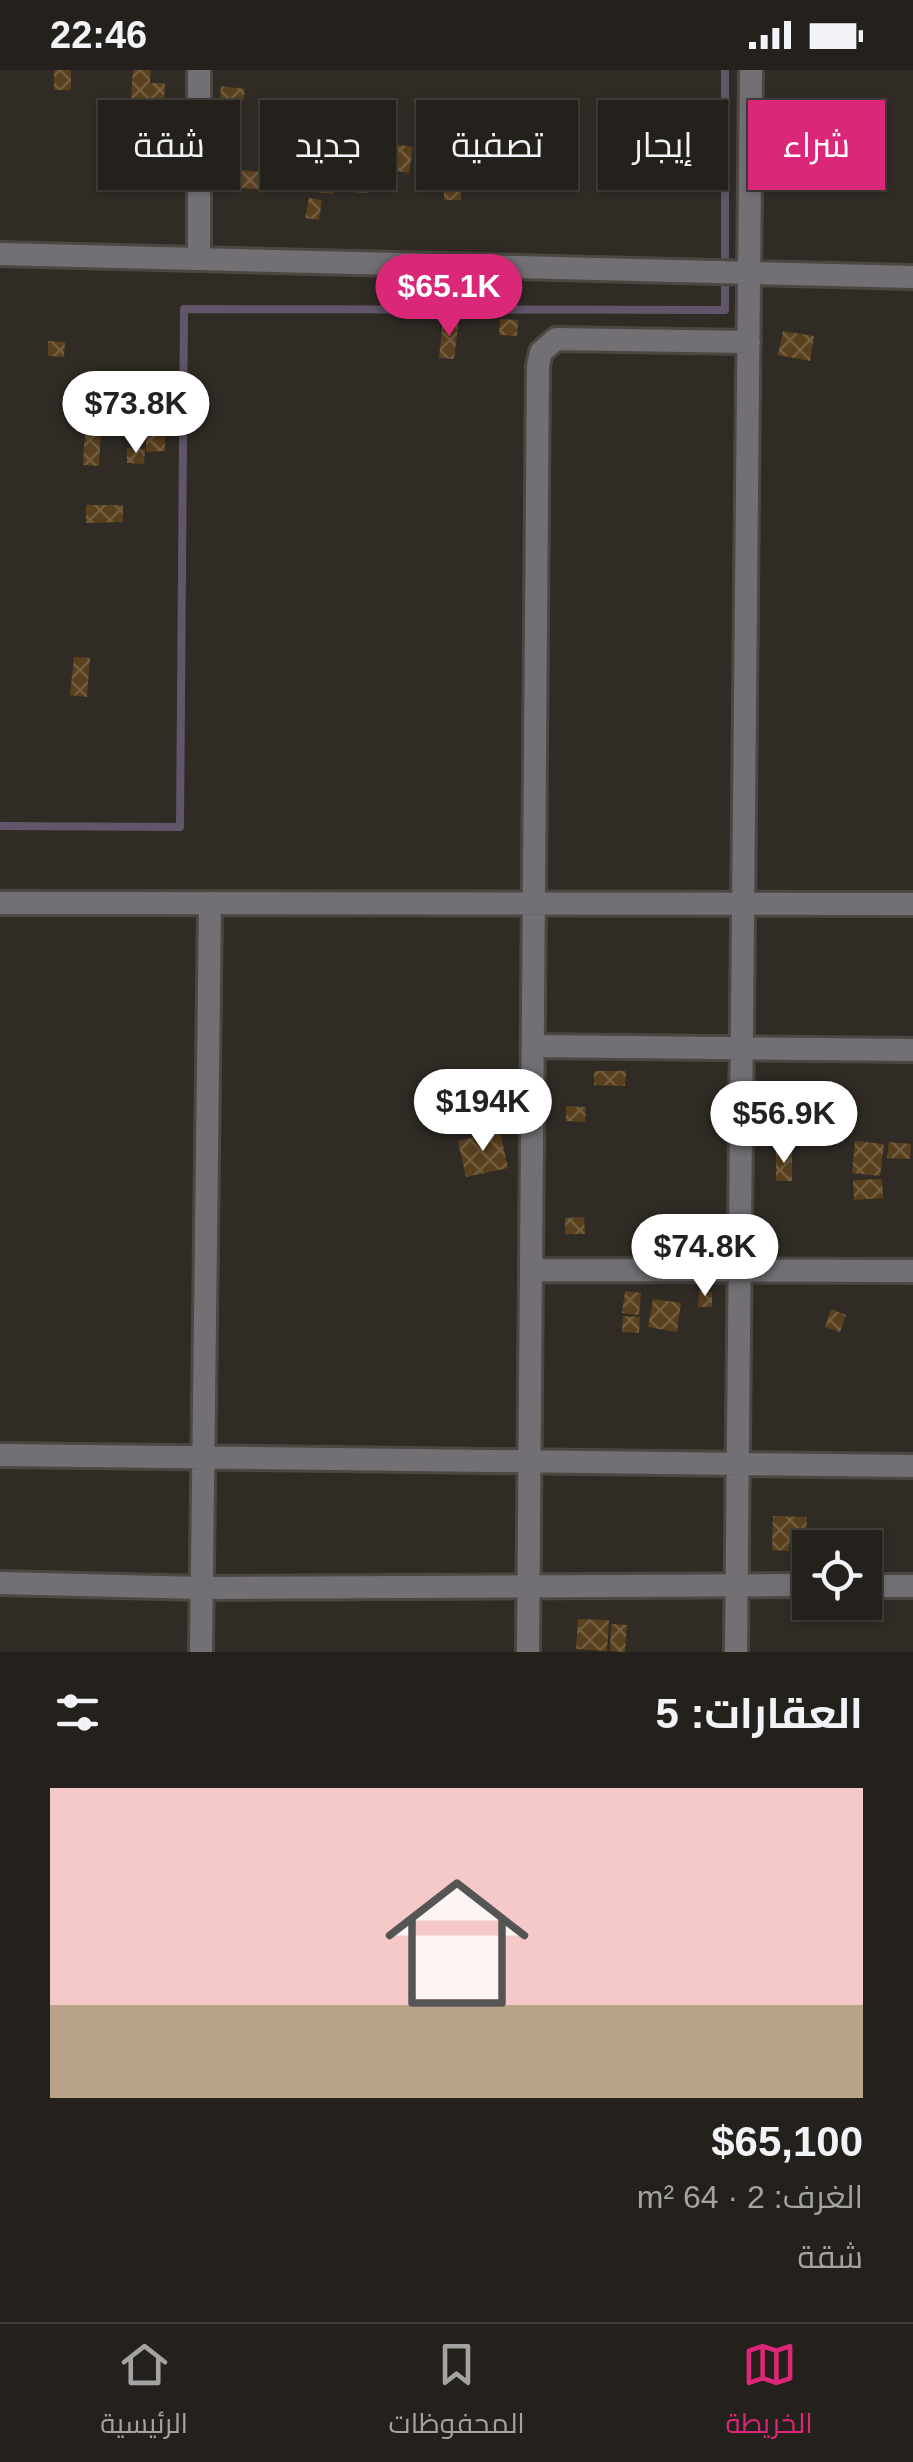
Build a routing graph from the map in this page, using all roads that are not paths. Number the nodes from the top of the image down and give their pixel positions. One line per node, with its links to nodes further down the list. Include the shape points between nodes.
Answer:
1 (199, 70): 4 (street)
2 (751, 70): 5 (street)
3 (0, 254): 4 (street)
4 (198, 257): 5 (street)
5 (749, 271): 6 (street); 7 (street)
6 (913, 277)
7 (748, 342): 10 (street, via 556,339 541,352); 11 (street)
8 (0, 903): 9 (street)
9 (210, 903): 10 (street); 20 (street)
10 (535, 904): 11 (street); 13 (street)
11 (742, 904): 12 (street); 14 (street)
12 (913, 904)
13 (534, 1046): 14 (street); 16 (street)
14 (742, 1046): 15 (street); 17 (street)
15 (913, 1050)
16 (532, 1270): 17 (street); 21 (street)
17 (738, 1272): 18 (street); 22 (street)
18 (913, 1272)
19 (0, 1455): 20 (street)
20 (204, 1456): 21 (street); 29 (street)
21 (529, 1460): 22 (street); 30 (street)
22 (737, 1466): 23 (street); 25 (street)
23 (913, 1466)
24 (0, 1583): 29 (street)
25 (736, 1584): 26 (street); 30 (street); 33 (street)
26 (792, 1585)
27 (882, 1586): 28 (street)
28 (913, 1586)
29 (202, 1588): 30 (street); 31 (street)
30 (528, 1588): 32 (street)
31 (201, 1652)
32 (528, 1652)
33 (736, 1652)

